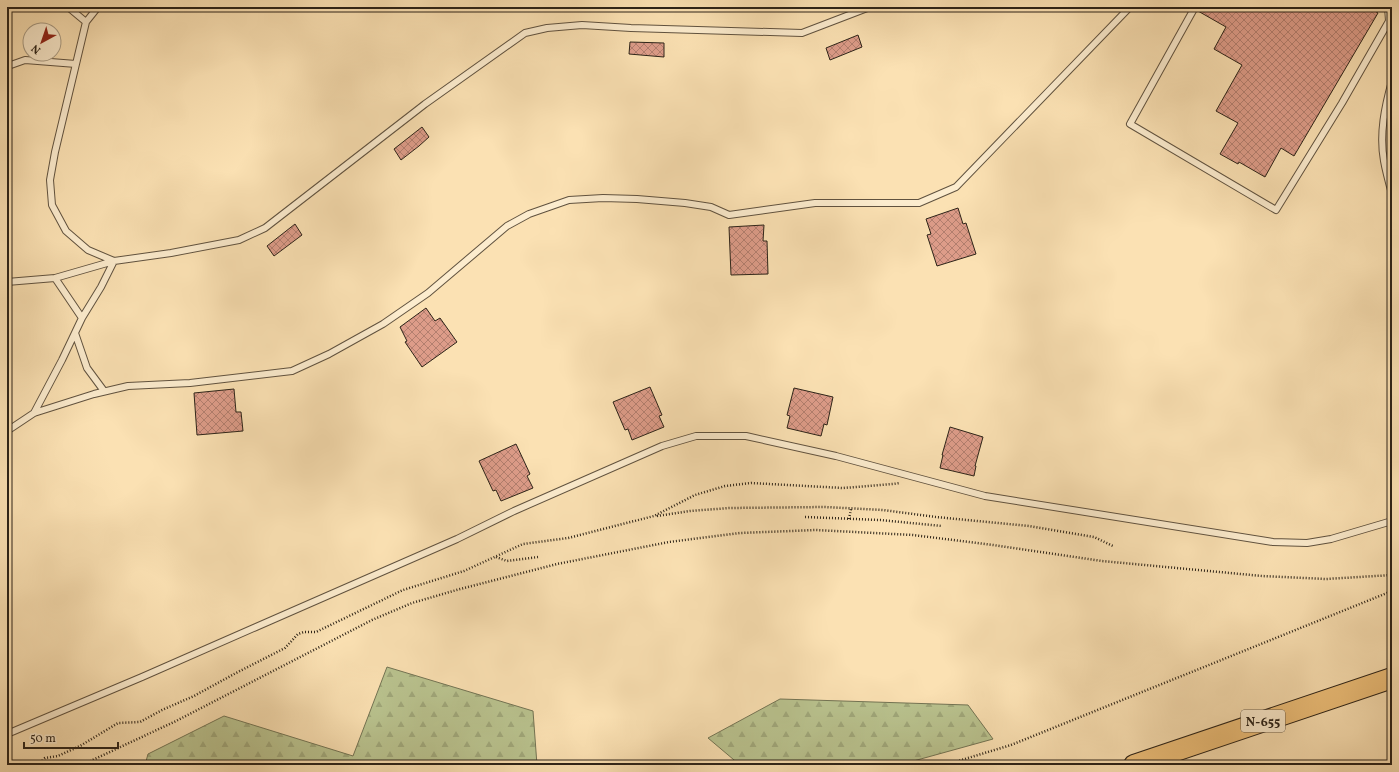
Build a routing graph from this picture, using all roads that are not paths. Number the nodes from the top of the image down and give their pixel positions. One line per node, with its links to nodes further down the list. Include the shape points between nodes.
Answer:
1 (68, 7): 7 (lane)
2 (98, 7): 7 (lane)
3 (870, 7): 12 (lane, via 802,33 582,25 526,32 425,104 265,228 239,240)
4 (1130, 7): 17 (lane, via 956,186 919,203 815,203 729,215 711,207 672,202 603,198 570,200 529,214 507,226 428,293 383,324 292,371 190,383 128,386)
5 (1195, 7): 6 (lane, via 1130,124 1276,210 1389,21)
6 (1388, 7)
7 (86, 22): 8 (lane)
8 (76, 64): 9 (lane, via 25,60); 12 (lane, via 50,180 52,205 66,230 88,250)
9 (8, 66)
10 (1392, 80): 11 (lane, via 1386,100 1383,130 1384,159)
11 (1392, 194)
12 (114, 261): 13 (lane); 15 (lane)
13 (55, 278): 14 (lane); 15 (lane)
14 (7, 282)
15 (82, 318): 16 (lane)
16 (75, 333): 17 (lane, via 87,368); 18 (lane)
17 (104, 391): 18 (lane)
18 (34, 413): 19 (lane)
19 (7, 432)
20 (1392, 521): 22 (lane, via 1331,539 1307,543 1273,542 985,496 836,456 746,436 696,436 662,446 142,678)
21 (1392, 678): 23 (highway, N-655)
22 (7, 734)
23 (1134, 765)

